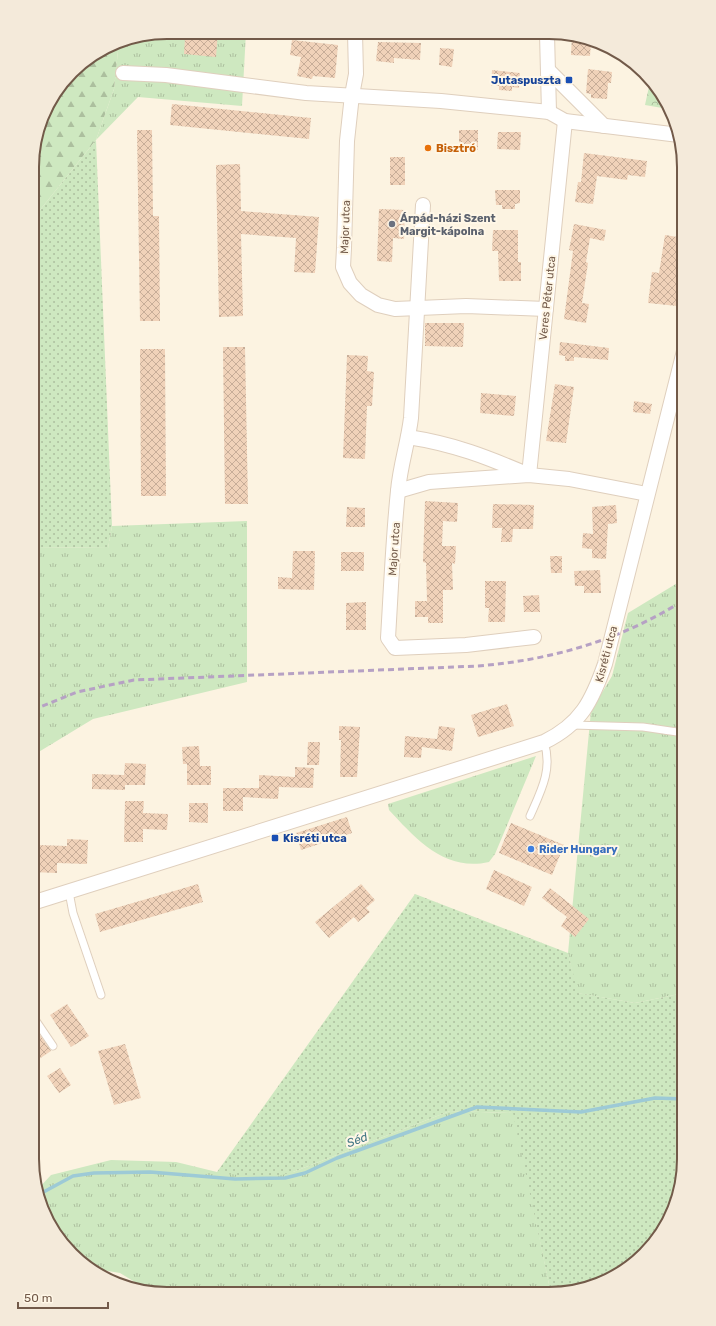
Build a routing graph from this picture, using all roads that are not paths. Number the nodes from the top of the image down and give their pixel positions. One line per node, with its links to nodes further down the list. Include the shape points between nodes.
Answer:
1 (355, 39): 5 (street, Major utca, via 356,74)
2 (547, 39): 3 (street)
3 (548, 70): 6 (street); 8 (street)
4 (123, 74): 5 (street, via 166,75)
5 (352, 95): 6 (street); 11 (street, Major utca, via 347,141 343,267 350,283 361,295 378,305 395,309)
6 (549, 112): 7 (street)
7 (565, 121): 8 (street); 12 (street, Veres Péter utca)
8 (604, 126): 9 (street)
9 (673, 134)
10 (423, 205): 11 (street, Major utca)
11 (417, 309): 12 (street, via 466,306); 14 (street, Major utca)
12 (546, 309): 15 (street, Veres Péter utca)
13 (677, 378): 17 (street, Kisréti utca)
14 (408, 437): 15 (street, via 462,448); 16 (street, Major utca, via 401,463)
15 (529, 475): 16 (street, via 429,482); 17 (street, via 569,479)
16 (398, 491): 18 (street, Major utca, via 388,638 395,648 466,646)
17 (647, 494): 19 (street, Kisréti utca, via 605,664 592,697)
18 (534, 637)
19 (572, 725): 20 (lane, via 643,727); 21 (street, Kisréti utca)
20 (677, 732)
21 (544, 742): 22 (lane, via 548,754 547,775); 23 (street, Kisréti utca)
22 (530, 816)
23 (69, 892): 24 (street, Kisréti utca); 25 (lane, via 73,913)
24 (39, 901)
25 (101, 995)
26 (39, 1025): 27 (lane)
27 (53, 1046)

